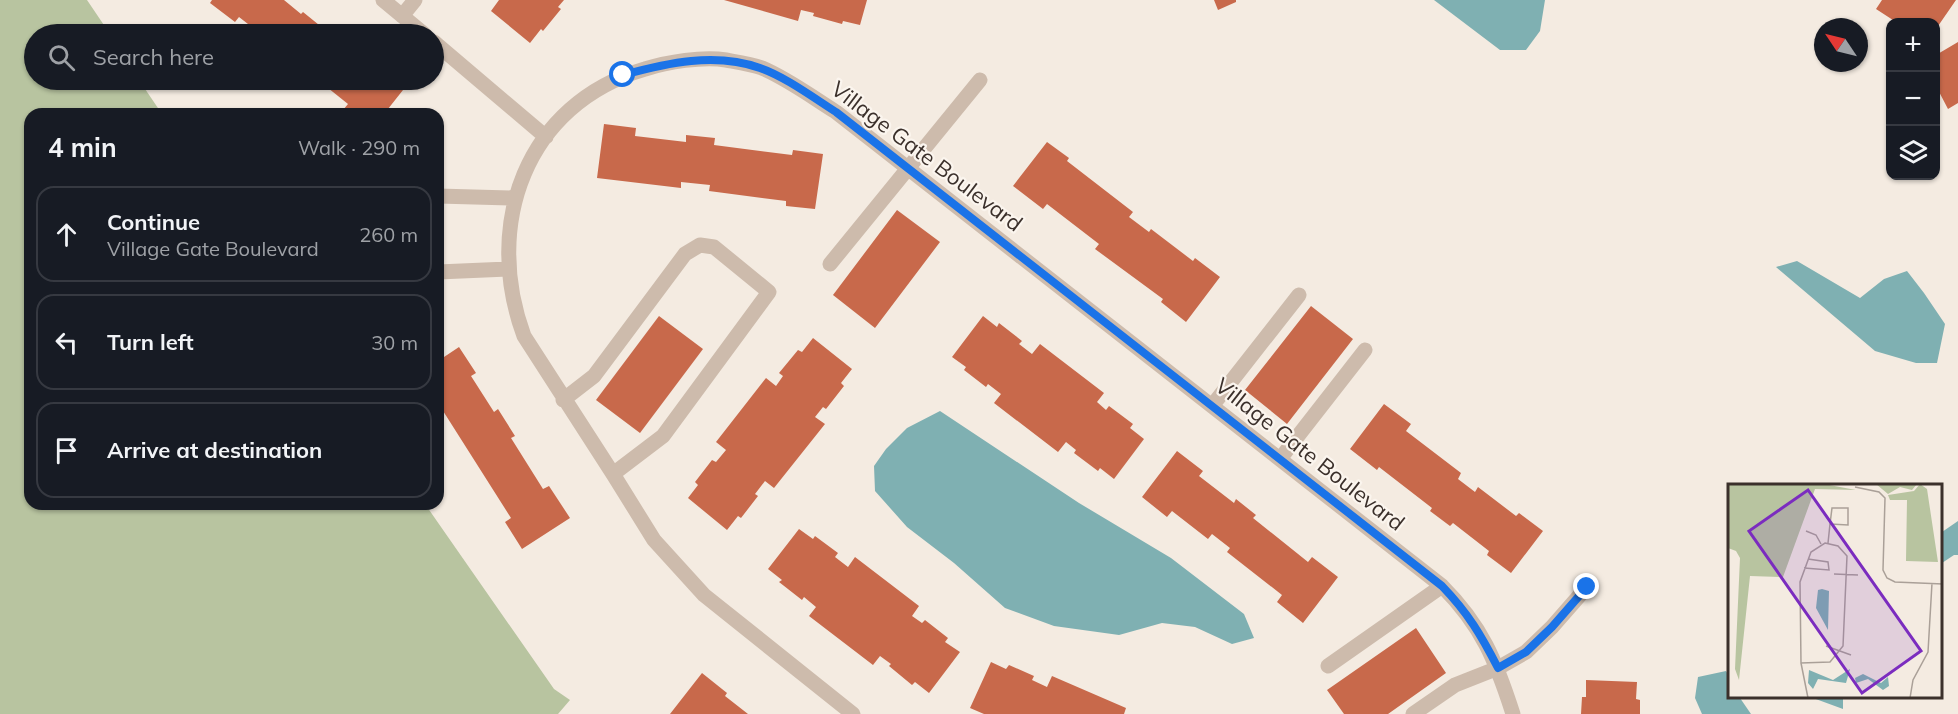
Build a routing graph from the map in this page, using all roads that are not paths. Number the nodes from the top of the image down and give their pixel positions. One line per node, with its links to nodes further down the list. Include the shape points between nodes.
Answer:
1 (383, 0): 3 (street)
2 (415, 0): 3 (street)
3 (402, 16): 4 (street)
4 (412, 24)
5 (444, 50): 7 (street)
6 (980, 80): 8 (street)
7 (546, 137): 8 (street, Village Gate Boulevard, via 571,108 623,75 656,66 723,59 761,68 799,88); 10 (street, Village Gate Boulevard)
8 (909, 168): 11 (street); 17 (street, Village Gate Boulevard)
9 (444, 196): 10 (street)
10 (514, 198): 12 (street, Village Gate Boulevard)
11 (830, 264)
12 (508, 268): 13 (street); 16 (street, Village Gate Boulevard, via 514,311 524,336)
13 (444, 272)
14 (1299, 295): 17 (street)
15 (1365, 350): 18 (street)
16 (563, 400): 19 (street, Village Gate Boulevard); 19 (street, via 594,376 685,254 700,245 714,247 770,292 663,436)
17 (1212, 406): 18 (street, Village Gate Boulevard)
18 (1280, 459): 20 (street, Village Gate Boulevard)
19 (613, 474): 24 (street, Village Gate Boulevard, via 654,540 704,595)
20 (1442, 586): 22 (street); 23 (street, Village Gate Boulevard, via 1481,633)
21 (1587, 587): 23 (street, via 1526,652)
22 (1328, 666)
23 (1498, 668): 25 (street, via 1455,685); 26 (street, Village Gate Boulevard)
24 (853, 714)
25 (1413, 714)
26 (1513, 714)

